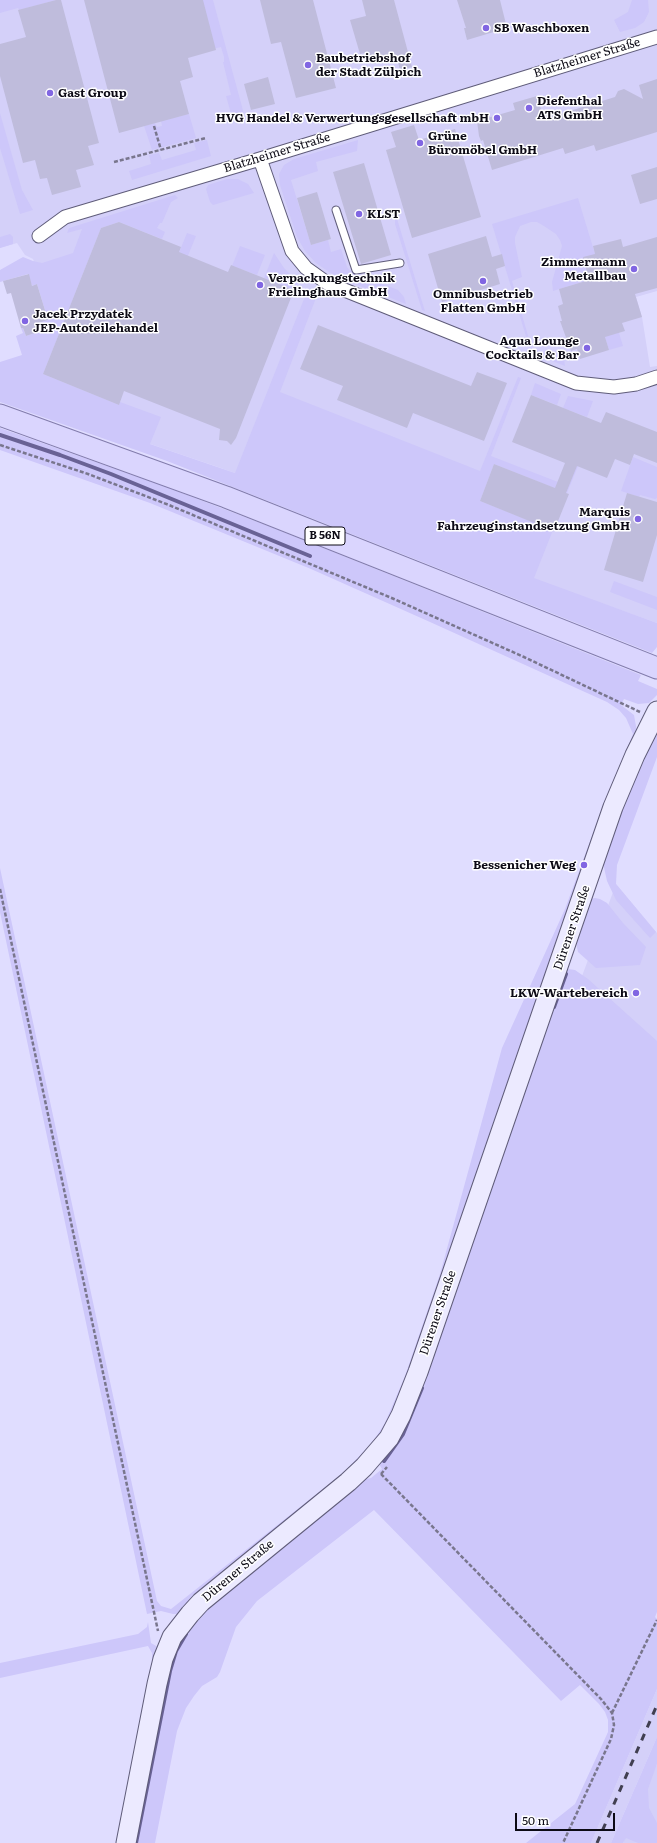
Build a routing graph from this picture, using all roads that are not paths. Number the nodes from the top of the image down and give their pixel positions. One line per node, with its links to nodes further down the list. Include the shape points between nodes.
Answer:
1 (657, 37): 2 (street, Blatzheimer Straße)
2 (260, 159): 4 (street, Blatzheimer Straße, via 64,217); 6 (street, via 292,251 306,268 327,283 576,383 614,387 636,384)
3 (336, 210): 5 (lane, via 356,270)
4 (39, 236)
5 (400, 263)
6 (657, 377)
7 (0, 415): 8 (main road, B 56N, via 226,497)
8 (652, 666)
9 (655, 715): 10 (street, Dürener Straße, via 613,807 418,1372 399,1419 389,1438 364,1467 201,1602 172,1637 156,1684)
10 (126, 1843)

